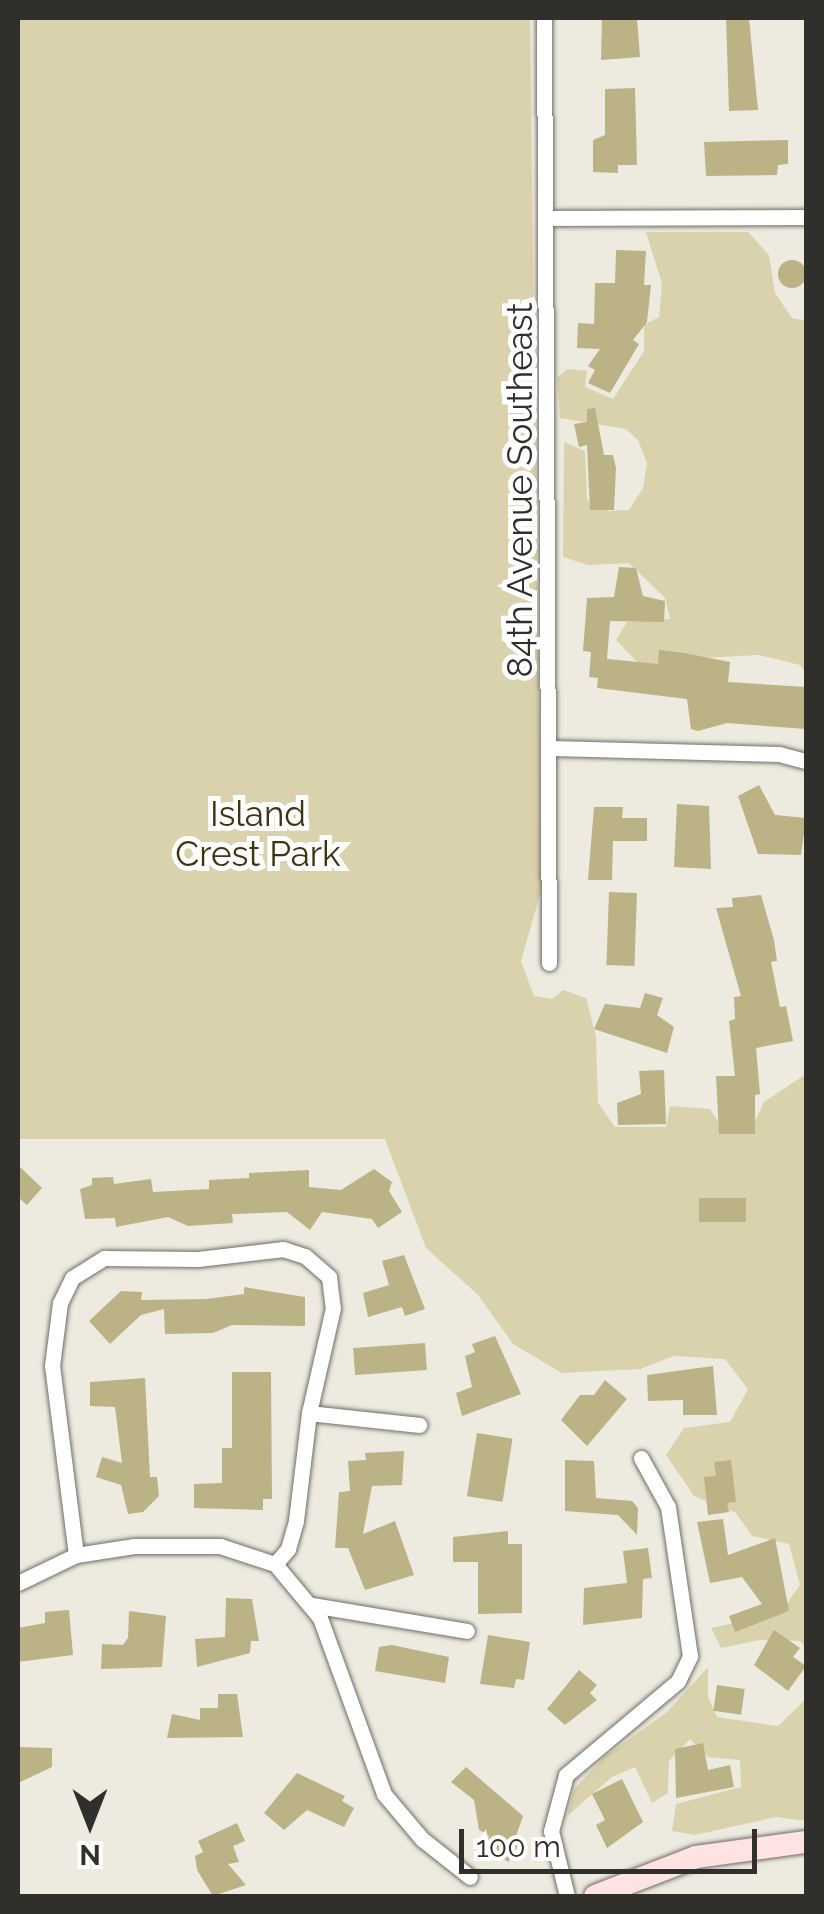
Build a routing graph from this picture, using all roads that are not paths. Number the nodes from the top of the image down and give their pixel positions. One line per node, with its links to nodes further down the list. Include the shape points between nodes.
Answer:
1 (544, 18): 3 (street, 84th Avenue Southeast)
2 (806, 217): 3 (street)
3 (547, 218): 4 (street, 84th Avenue Southeast)
4 (552, 748): 5 (street, via 779,754); 6 (street, 84th Avenue Southeast)
5 (806, 761)
6 (549, 962)
7 (308, 1413): 8 (street); 10 (street, via 334,1308 328,1277 305,1256 283,1248 198,1259 130,1256 88,1266 72,1278 60,1303 52,1366); 11 (street, via 296,1522)
8 (418, 1425)
9 (641, 1458): 17 (street, via 668,1507 690,1656 678,1682 566,1775 551,1831)
10 (76, 1555): 11 (street, via 134,1546 220,1546); 12 (street)
11 (275, 1564): 13 (street)
12 (18, 1582)
13 (312, 1605): 14 (street); 16 (street, via 384,1794 422,1838)
14 (467, 1630)
15 (806, 1842): 18 (street, via 696,1857)
16 (470, 1877)
17 (567, 1896)
18 (594, 1896)

